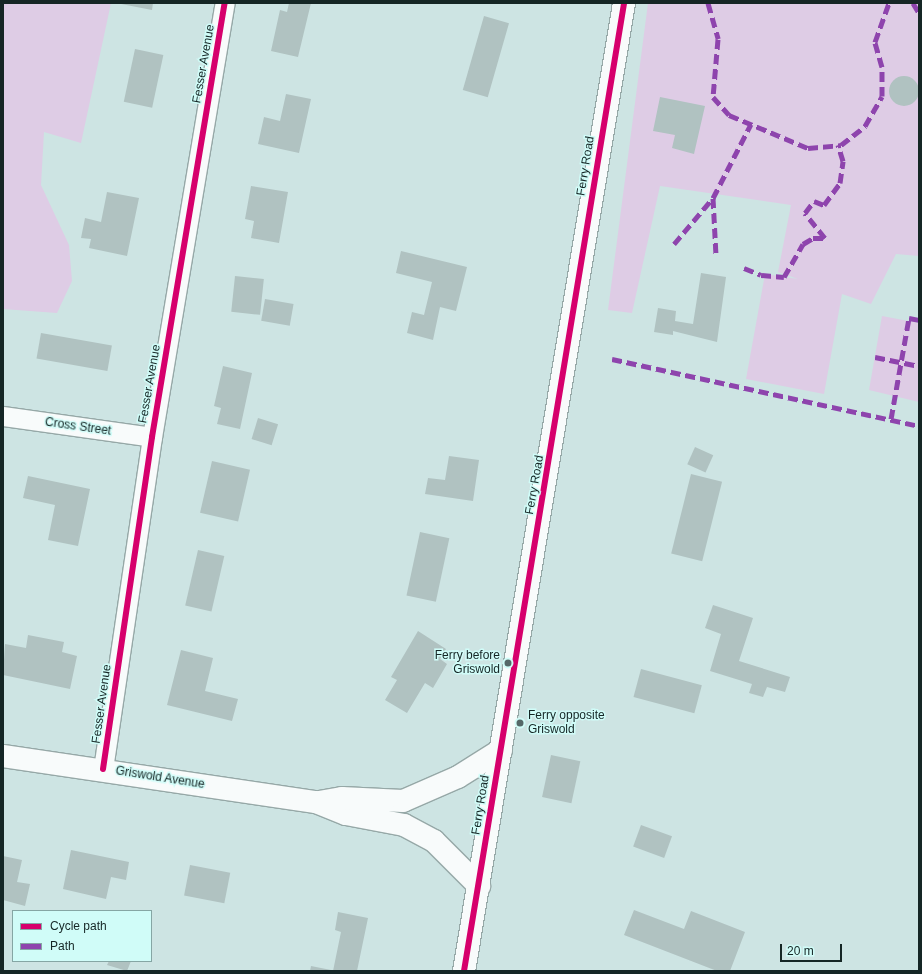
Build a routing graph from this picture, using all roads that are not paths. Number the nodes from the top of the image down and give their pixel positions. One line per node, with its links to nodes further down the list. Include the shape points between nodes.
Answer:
1 (226, 3): 4 (street, Fesser Avenue)
2 (624, 3): 5 (main road, Ferry Road)
3 (3, 416): 4 (street, Cross Street)
4 (152, 437): 7 (street, Fesser Avenue)
5 (501, 750): 8 (main road, via 458,776 403,801 342,798); 9 (main road, Ferry Road)
6 (3, 756): 7 (main road, Griswold Avenue)
7 (103, 769): 8 (main road, Griswold Avenue)
8 (316, 802): 9 (main road, via 346,814 404,825 434,841)
9 (478, 886): 10 (main road, Ferry Road)
10 (464, 971)

